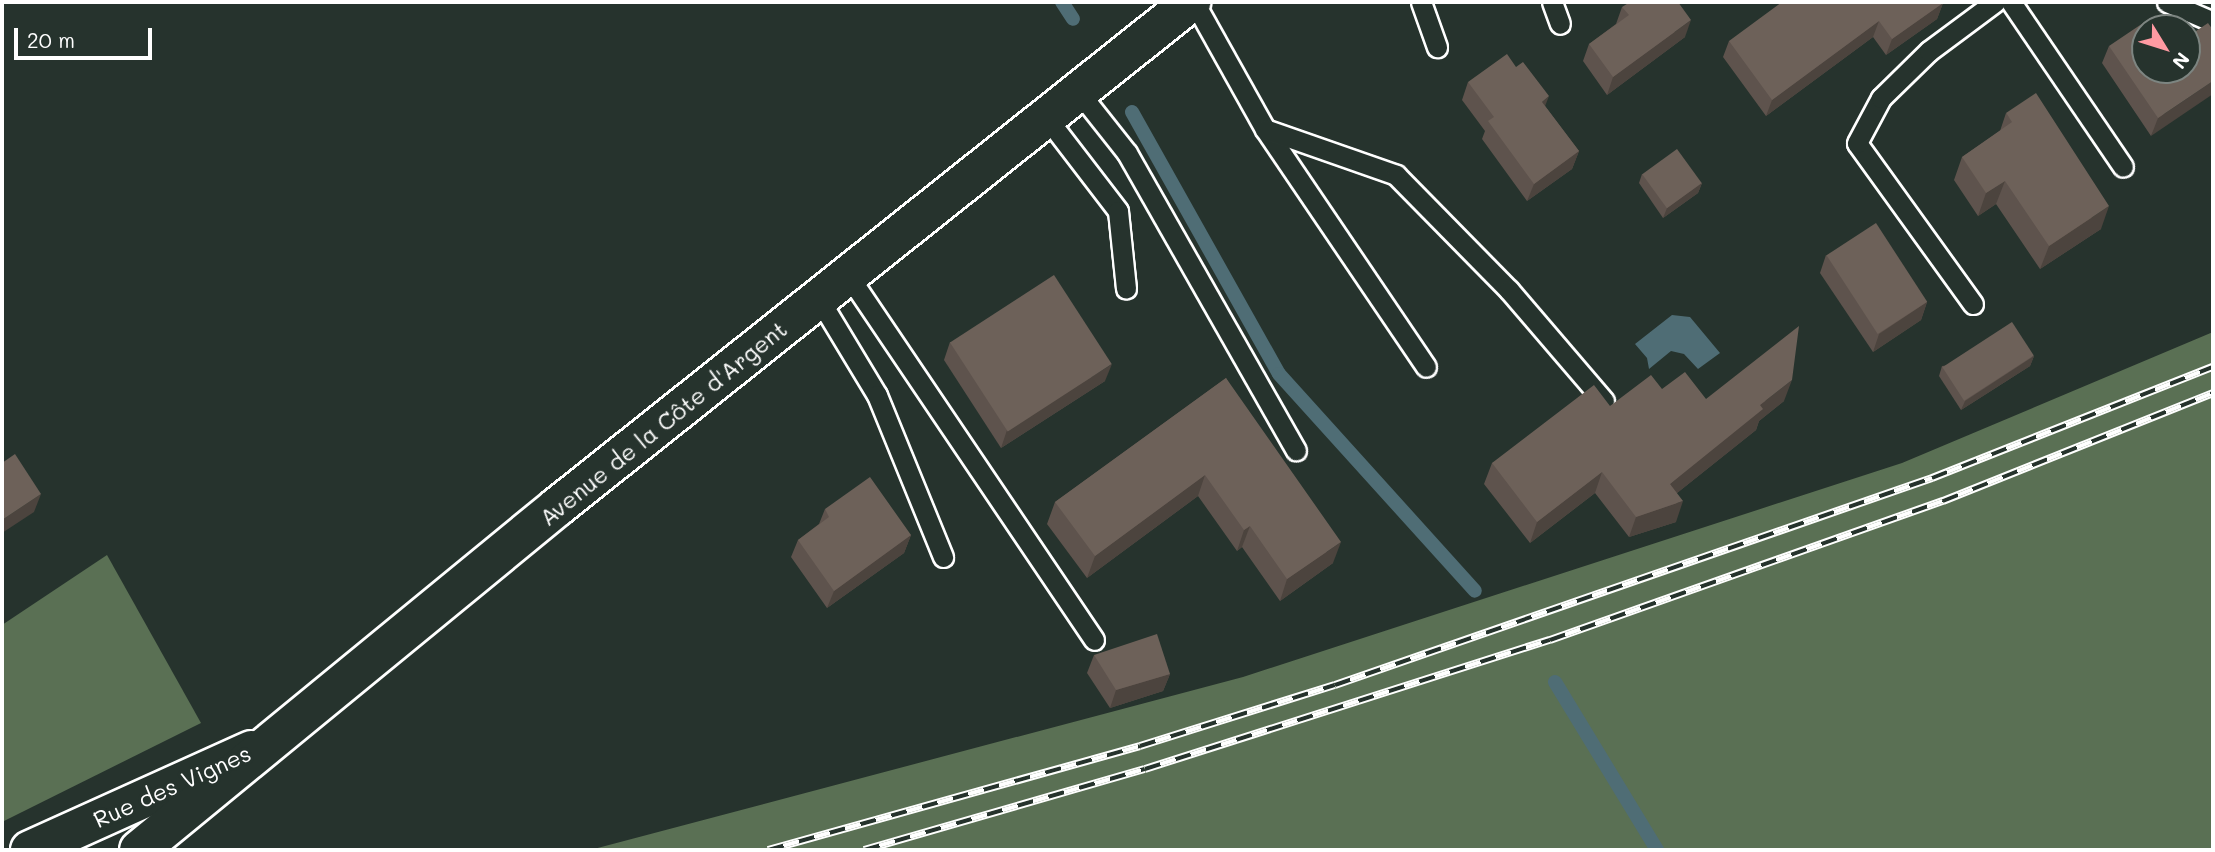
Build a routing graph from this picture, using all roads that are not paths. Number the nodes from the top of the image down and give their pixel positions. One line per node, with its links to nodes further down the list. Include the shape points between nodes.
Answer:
1 (1193, 2): 10 (main road, Avenue de la Côte d'Argent); 12 (lane)
2 (1421, 2): 9 (lane)
3 (1552, 2): 8 (lane)
4 (1996, 2): 17 (lane, via 1929,51 1881,98 1857,143)
5 (2011, 2): 13 (lane)
6 (2167, 2): 7 (lane)
7 (2211, 21)
8 (1560, 24)
9 (1437, 47)
10 (1079, 91): 11 (main road, Avenue de la Côte d'Argent); 20 (lane, via 1127,153)
11 (1046, 117): 14 (main road, Avenue de la Côte d'Argent); 15 (lane, via 1118,211)
12 (1265, 129): 18 (lane); 19 (lane, via 1396,175 1509,290)
13 (2123, 167)
14 (848, 275): 16 (main road, Avenue de la Côte d'Argent); 22 (lane)
15 (1126, 289)
16 (819, 299): 21 (lane, via 877,395); 23 (main road, Avenue de la Côte d'Argent)
17 (1973, 304)
18 (1426, 368)
19 (1604, 401)
20 (1296, 450)
21 (943, 557)
22 (1094, 640)
23 (275, 739): 24 (main road, Rue des Vignes); 25 (main road, Avenue de la Côte d'Argent)
24 (30, 850)
25 (139, 850)

